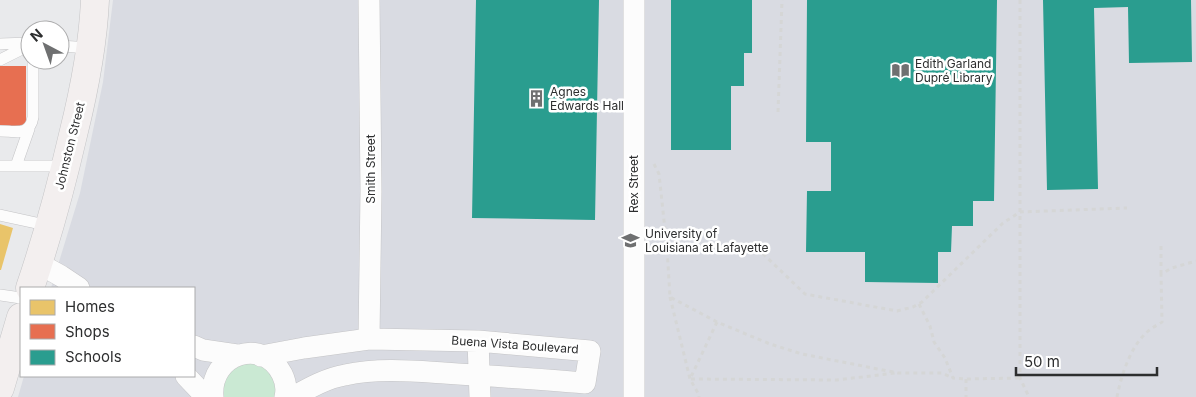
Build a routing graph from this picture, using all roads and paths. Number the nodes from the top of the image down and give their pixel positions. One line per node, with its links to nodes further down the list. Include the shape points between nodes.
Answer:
1 (95, 0): 9 (main road, Johnston Street)
2 (369, 0): 36 (street, Smith Street)
3 (634, 0): 54 (street, Rex Street)
4 (782, 0): 13 (path)
5 (1020, 0): 21 (path)
6 (0, 44): 7 (lane)
7 (20, 44)
8 (70, 47): 9 (lane)
9 (90, 48): 19 (main road, Johnston Street)
10 (20, 49): 11 (lane)
11 (0, 60)
12 (33, 70): 14 (lane, via 33,117)
13 (778, 112)
14 (29, 129): 15 (lane); 18 (lane)
15 (0, 131)
16 (650, 156): 31 (path, via 658,174)
17 (0, 166): 18 (lane)
18 (16, 166): 19 (lane)
19 (66, 166): 23 (main road, Johnston Street)
20 (1127, 208): 21 (path)
21 (1020, 212): 33 (path, via 1003,223); 45 (path)
22 (0, 215): 23 (lane)
23 (50, 226): 28 (main road, Johnston Street)
24 (1161, 244): 27 (path)
25 (757, 248): 33 (path, via 805,294 897,311)
26 (1196, 262): 27 (path)
27 (1161, 274): 58 (path, via 1162,322 1146,333 1132,352)
28 (34, 276): 29 (street, via 61,276)
29 (78, 287)
30 (0, 295): 32 (lane)
31 (670, 296): 35 (path); 46 (path)
32 (20, 298)
33 (919, 304): 44 (path)
34 (20, 320): 48 (main road)
35 (717, 322): 41 (path, via 802,354); 46 (path)
36 (369, 339): 37 (street, Buena Vista Boulevard); 40 (street, Buena Vista Boulevard)
37 (478, 341): 42 (street); 42 (street, Buena Vista Boulevard, via 590,351 585,383)
38 (195, 346): 39 (street, Buena Vista Boulevard)
39 (237, 356): 40 (street, Buena Vista Boulevard); 50 (street, via 218,371 213,383)
40 (261, 356): 51 (street, via 280,370 285,380)
41 (898, 373): 44 (path, via 942,373); 46 (path, via 837,380)
42 (479, 375): 52 (street, Buena Vista Boulevard, via 367,372 344,375); 53 (street)
43 (187, 377): 49 (street)
44 (953, 378): 47 (path)
45 (1020, 378): 47 (path); 57 (path)
46 (690, 379): 55 (path)
47 (966, 379): 56 (path)
48 (0, 388)
49 (206, 397)
50 (213, 397)
51 (285, 397)
52 (293, 397)
53 (480, 397)
54 (634, 397)
55 (699, 397)
56 (966, 397)
57 (1029, 397)
58 (1117, 397)

